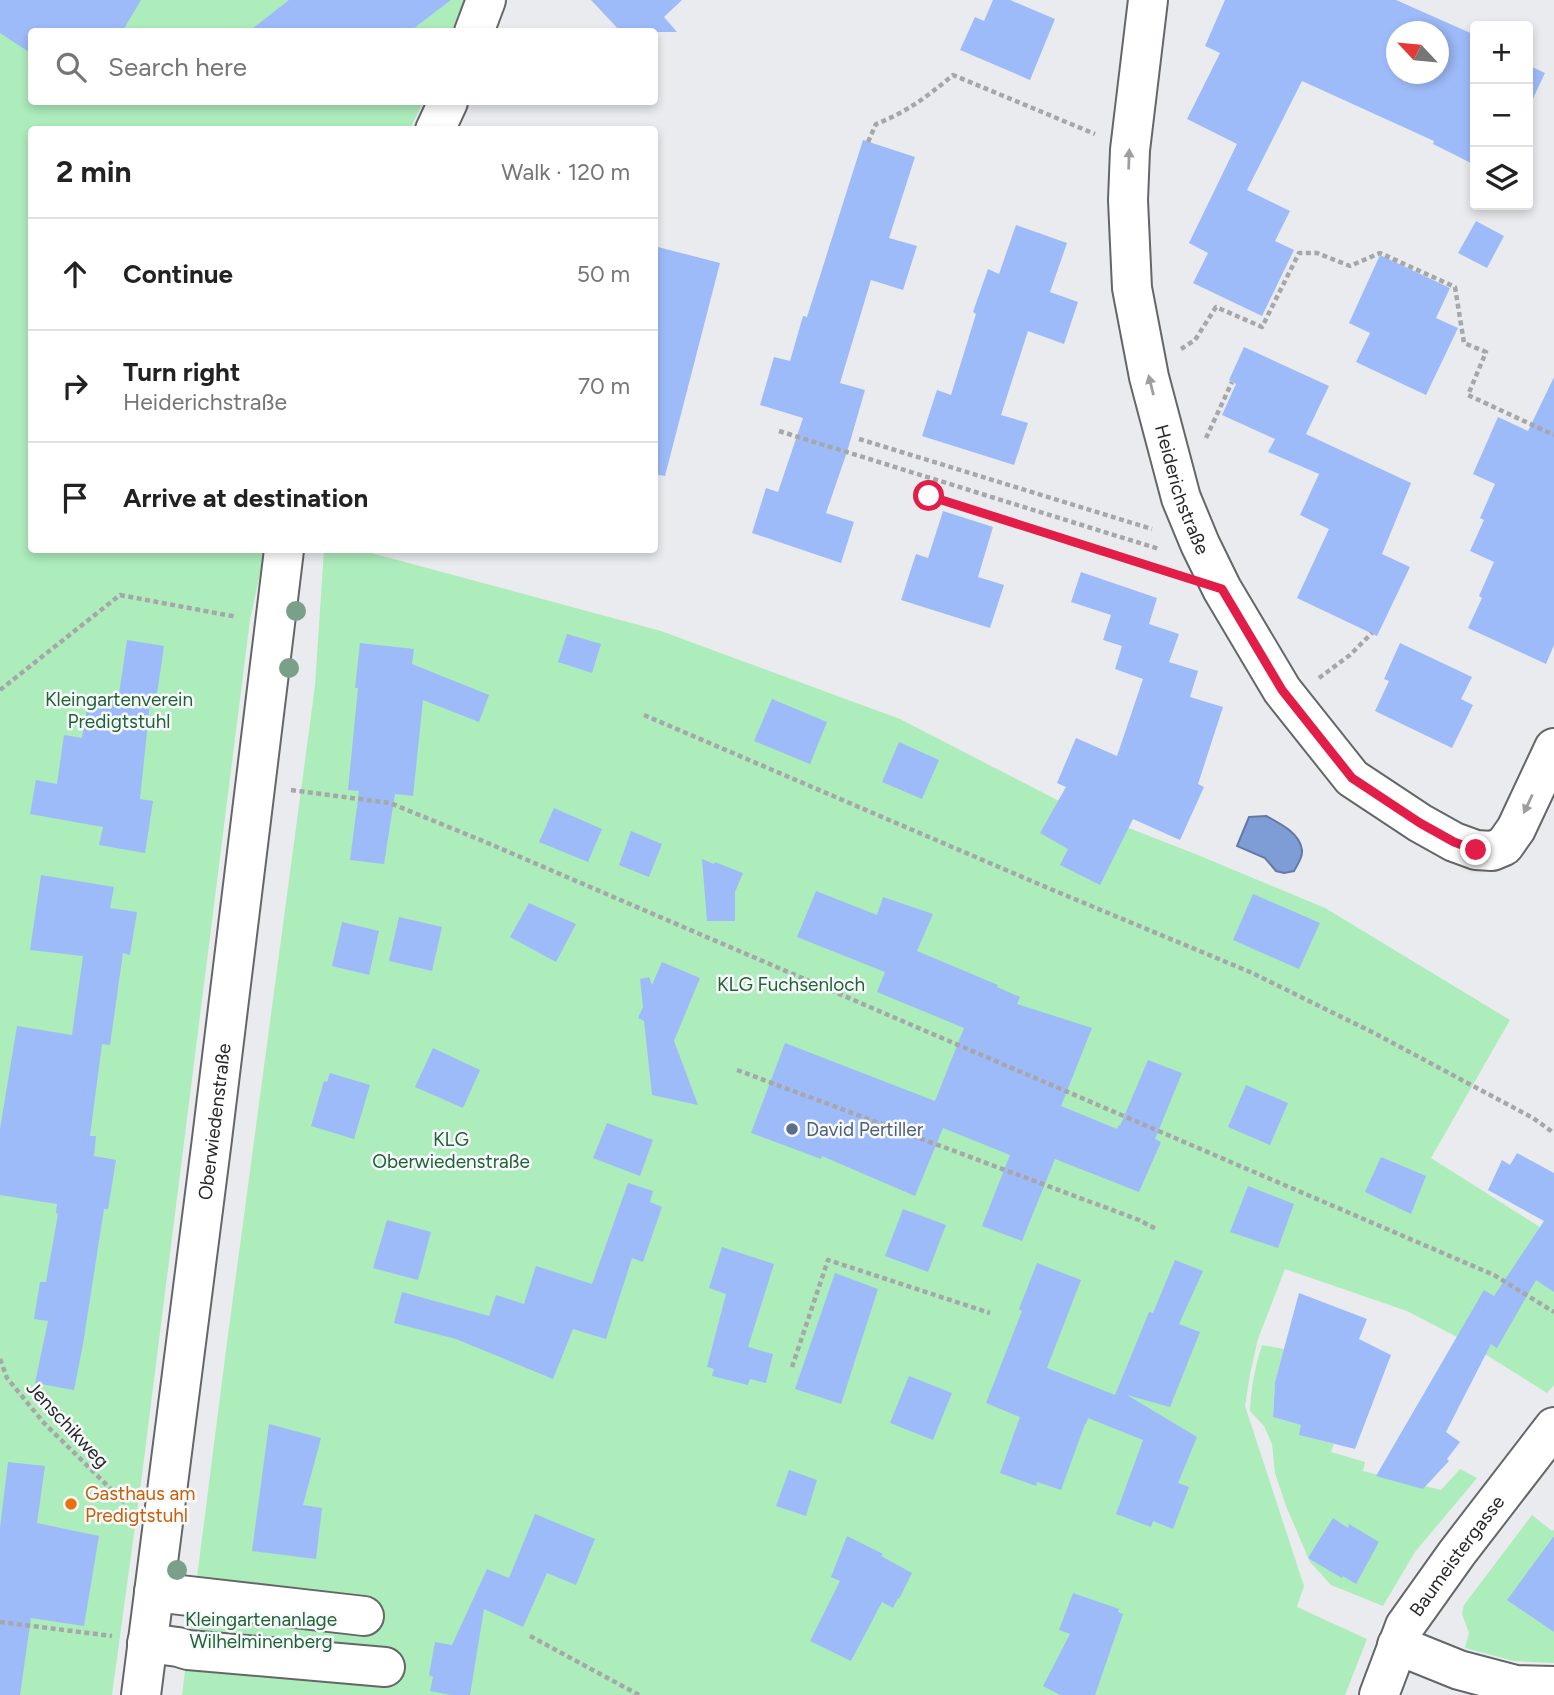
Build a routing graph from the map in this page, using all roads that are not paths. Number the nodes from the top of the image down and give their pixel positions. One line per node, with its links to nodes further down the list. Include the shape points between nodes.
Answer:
1 (486, 0): 3 (street)
2 (1148, 0): 7 (street, Heiderichstraße, one-way to 2, via 1504,846 1476,850 1454,842 1352,778 1282,690 1211,566 1181,498 1149,377 1132,288 1130,145)
3 (476, 28)
4 (446, 105): 5 (street)
5 (437, 126)
6 (284, 553): 9 (street, Oberwiedenstraße)
7 (1554, 748)
8 (1554, 1427): 12 (street, Baumeistergasse, via 1457,1553 1405,1626)
9 (154, 1592): 10 (street); 11 (street, Oberwiedenstraße)
10 (364, 1616)
11 (147, 1643): 13 (street); 15 (street, Oberwiedenstraße)
12 (1397, 1645): 14 (street, via 1459,1670 1516,1685); 16 (street, Baumeistergasse)
13 (385, 1667)
14 (1554, 1686)
15 (141, 1695)
16 (1379, 1695)

